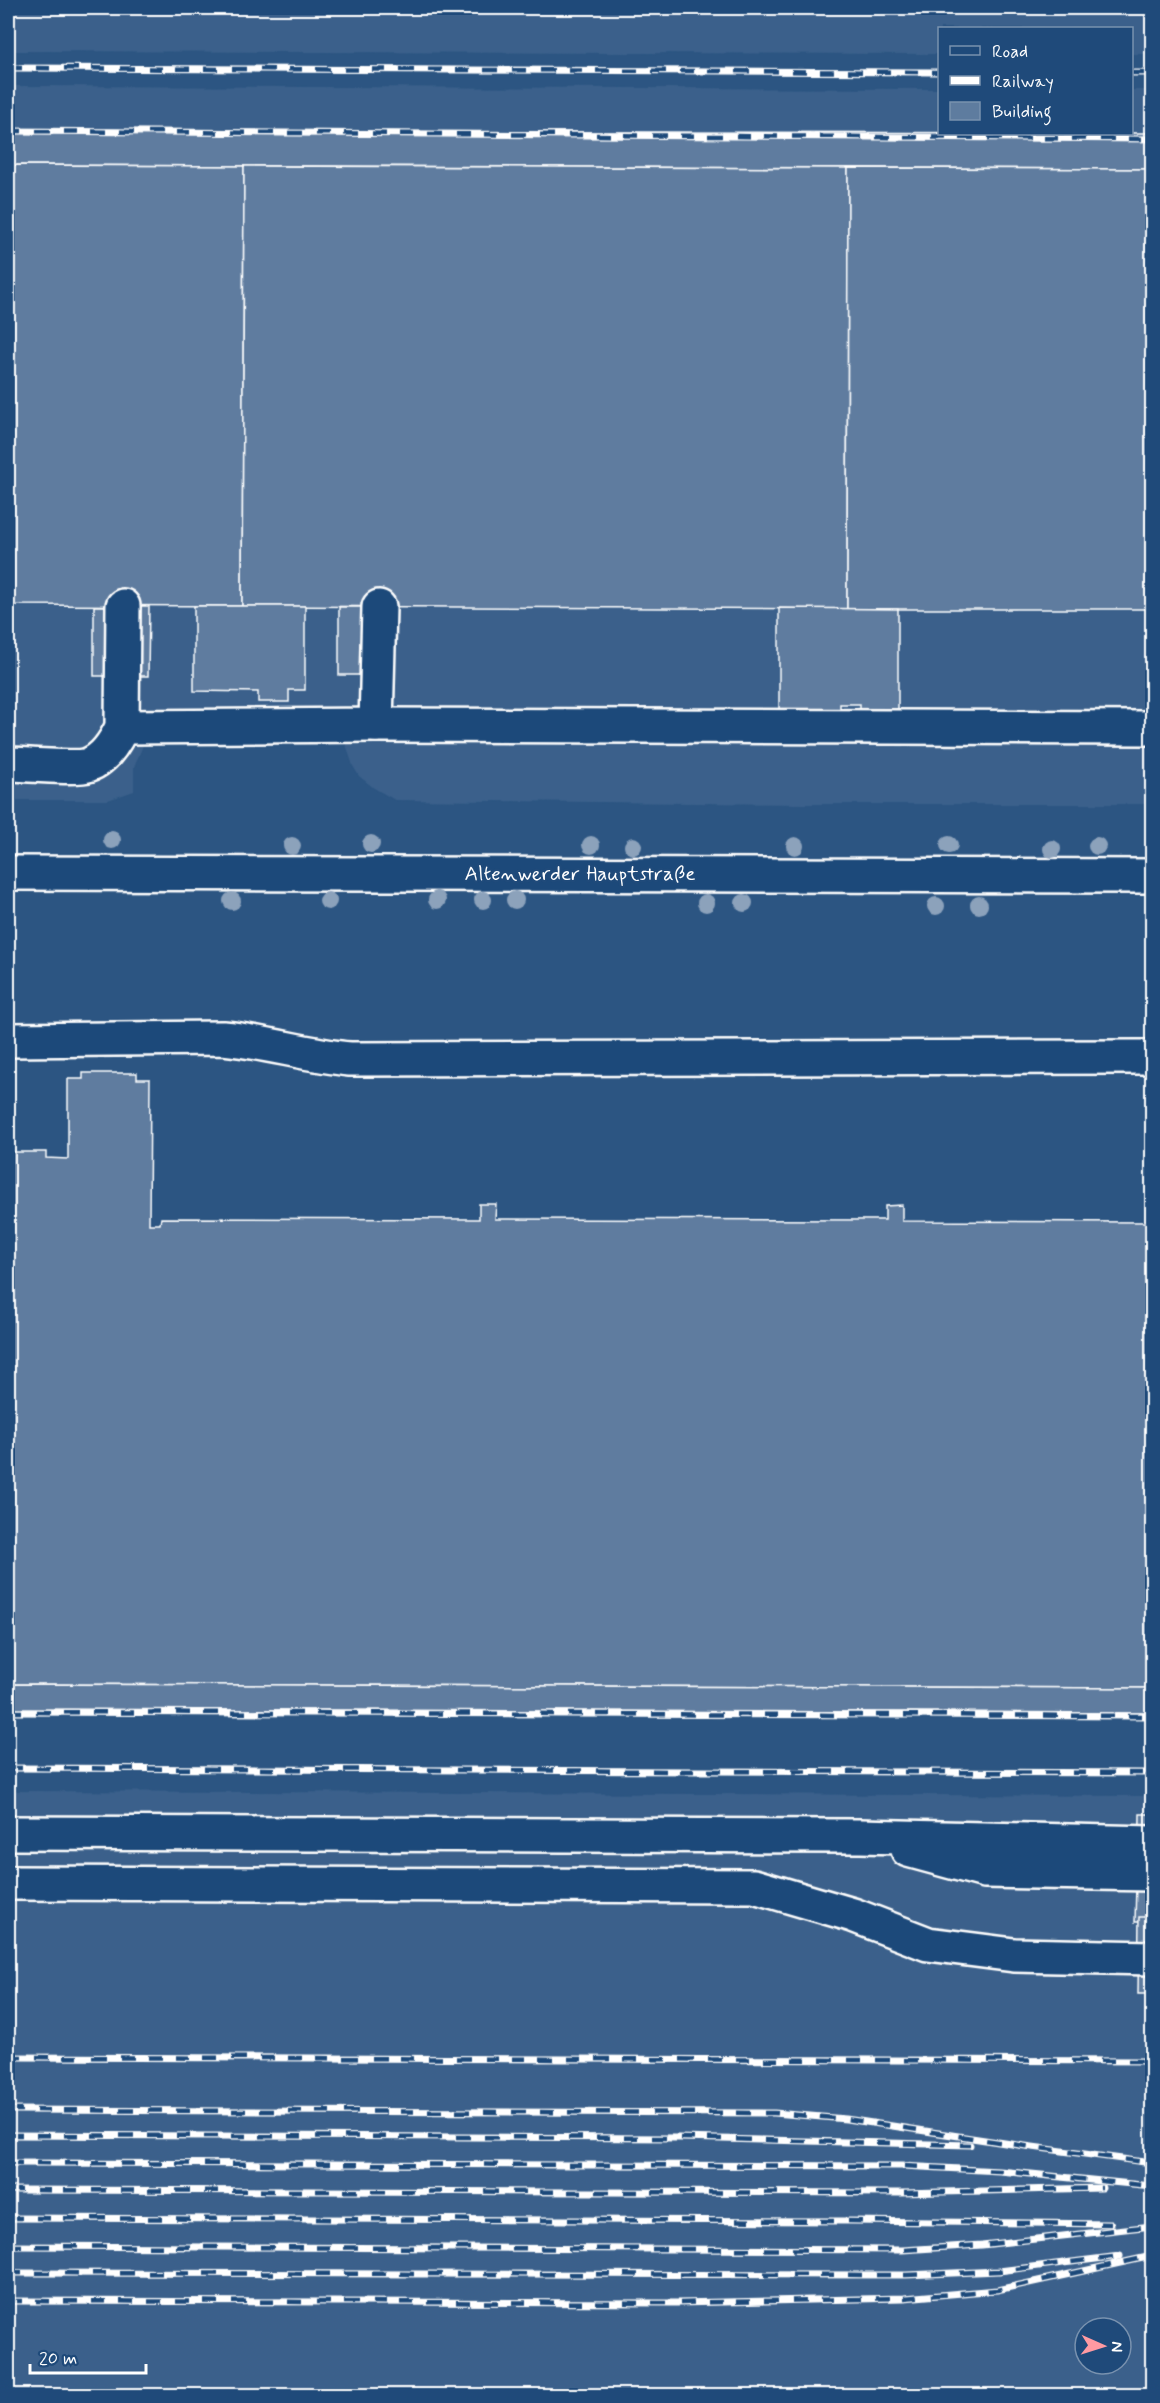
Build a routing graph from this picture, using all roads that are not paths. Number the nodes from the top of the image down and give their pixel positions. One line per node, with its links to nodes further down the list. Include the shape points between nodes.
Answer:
1 (123, 606): 4 (street)
2 (378, 607): 3 (street)
3 (376, 725): 4 (street); 5 (street)
4 (122, 727): 6 (street, via 114,743 87,766)
5 (1152, 728)
6 (8, 764)
7 (8, 873): 8 (street, Altenwerder Hauptstraße)
8 (1152, 876)
9 (8, 1040): 10 (street, via 223,1038 350,1059)
10 (1152, 1057)
11 (8, 1833): 12 (street)
12 (860, 1836): 13 (street); 14 (street, via 985,1871)
13 (1152, 1843)
14 (1152, 1874)
15 (8, 1883): 16 (street, via 754,1886 928,1944 1014,1955)
16 (1152, 1958)

